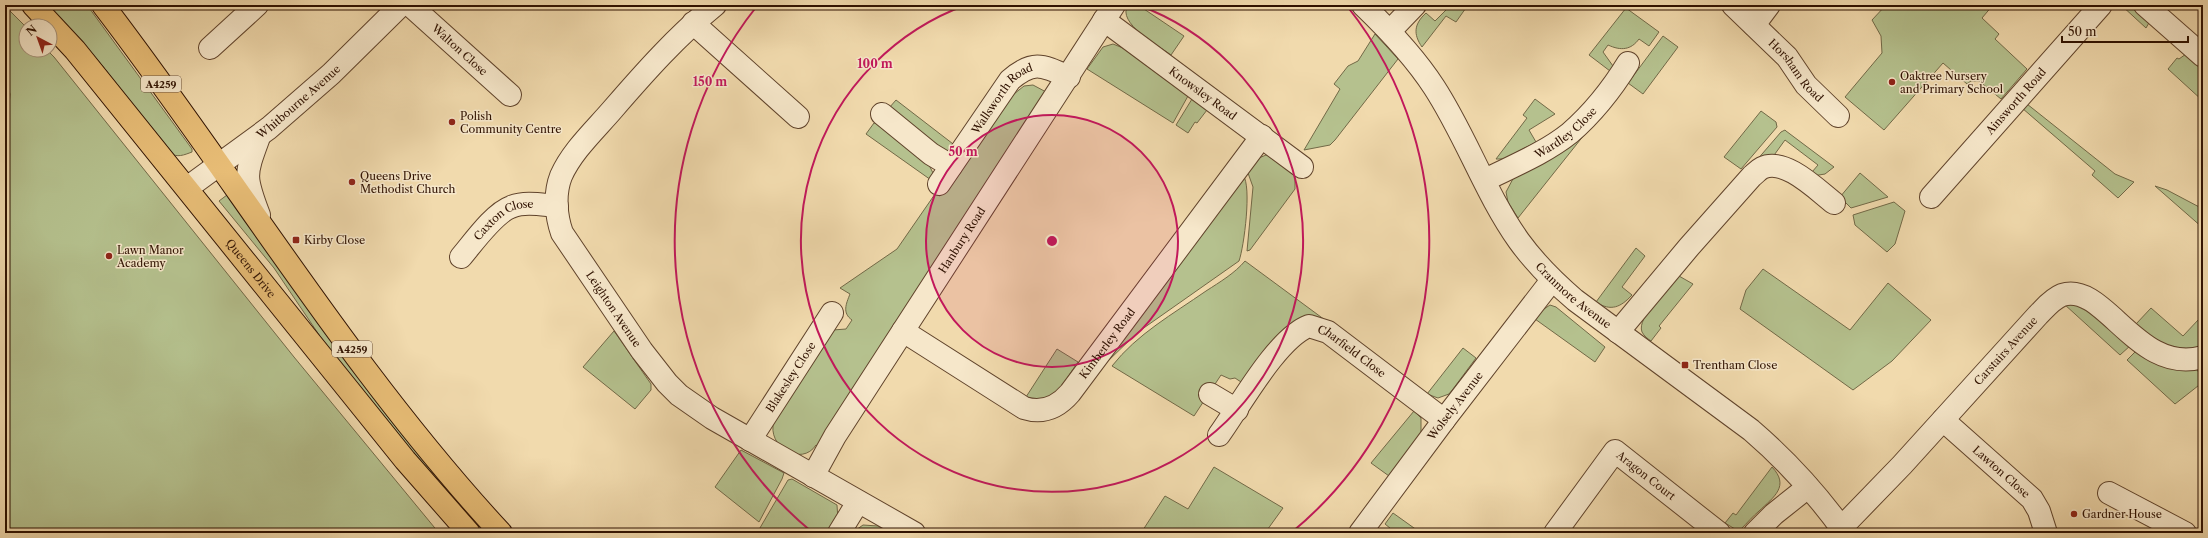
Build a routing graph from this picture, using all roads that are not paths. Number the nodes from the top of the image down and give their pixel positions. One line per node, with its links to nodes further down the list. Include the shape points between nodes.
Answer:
1 (33, 5): 30 (main road, Queens Drive / A4259, via 75,50)
2 (103, 5): 27 (main road, A4259)
3 (257, 5): 17 (street)
4 (401, 5): 26 (street, Whitbourne Avenue, via 331,74)
5 (410, 5): 21 (street, Walton Close)
6 (715, 5): 14 (street, Leighton Avenue)
7 (1363, 5): 16 (street, Cranmore Avenue)
8 (1414, 5): 16 (street)
9 (1733, 5): 15 (street, Horsham Road)
10 (1769, 5): 15 (street)
11 (2101, 5): 31 (street, Ainsworth Road)
12 (2145, 5): 18 (street)
13 (1109, 12): 20 (street, Hanbury Road); 25 (street, Knowsley Road)
14 (693, 23): 24 (street); 33 (street, Leighton Avenue, via 659,56 583,142 561,177)
15 (1754, 25): 23 (street, Horsham Road, via 1787,57 1818,98)
16 (1390, 31): 29 (street, Cranmore Avenue, via 1435,88)
17 (210, 48)
18 (2203, 56)
19 (1628, 63): 29 (street, Wardley Close, via 1589,116 1569,134)
20 (1068, 76): 22 (street, Wallsworth Road, via 1051,69 1032,66 1022,69 1010,80 945,175 926,150); 38 (street, Hanbury Road)
21 (510, 95)
22 (882, 114)
23 (1838, 116)
24 (798, 118)
25 (1262, 136): 28 (street, Knowsley Road); 38 (street, Kimberley Road, via 1070,393 1056,406 1040,411 1024,408)
26 (259, 137): 27 (street, Whitbourne Avenue); 34 (street, via 247,172 251,195)
27 (217, 164): 30 (street, Whitbourne Avenue); 34 (main road, A4259)
28 (1302, 166)
29 (1485, 180): 36 (street, Cranmore Avenue, via 1519,241)
30 (187, 188): 52 (main road, Queens Drive / A4259, via 405,460)
31 (1931, 197)
32 (1834, 204): 39 (street, via 1790,170 1780,166 1762,168 1693,242)
33 (557, 206): 35 (street, Caxton Close, via 511,206 494,220); 46 (street, Leighton Avenue, via 560,226 570,248 663,378 692,405)
34 (264, 230): 53 (main road, A4259, via 413,431)
35 (461, 257)
36 (1552, 280): 39 (street, Cranmore Avenue); 43 (street, Wolsely Avenue)
37 (832, 313): 46 (street, Blakesley Close)
38 (903, 331): 47 (street, Hanbury Road)
39 (1618, 332): 48 (street, Cranmore Avenue, via 1751,430 1778,454)
40 (2203, 357): 44 (street, Carstairs Avenue, via 2184,360 2154,352 2089,299 2066,294 2055,299 2038,315)
41 (1210, 394): 42 (street)
42 (1237, 410): 43 (street, Charfield Close, via 1286,341 1299,330 1309,326 1328,332); 45 (street, Charfield Close)
43 (1444, 420): 56 (street, Wolsely Avenue)
44 (1943, 420): 51 (street, Carstairs Avenue); 60 (street, Lawton Close, via 2032,498)
45 (1219, 435)
46 (750, 440): 47 (street, Leighton Avenue)
47 (812, 476): 50 (street, Leighton Avenue)
48 (1808, 487): 51 (street, Cranmore Avenue); 59 (street)
49 (2109, 494): 61 (street)
50 (858, 502): 54 (street); 55 (street, Leighton Avenue)
51 (1843, 530)
52 (469, 533)
53 (501, 533)
54 (839, 533)
55 (914, 533)
56 (1360, 533)
57 (1555, 533): 58 (street, Aragon Court, via 1615,451)
58 (1719, 533)
59 (1755, 533)
60 (2046, 533)
61 (2186, 533)

